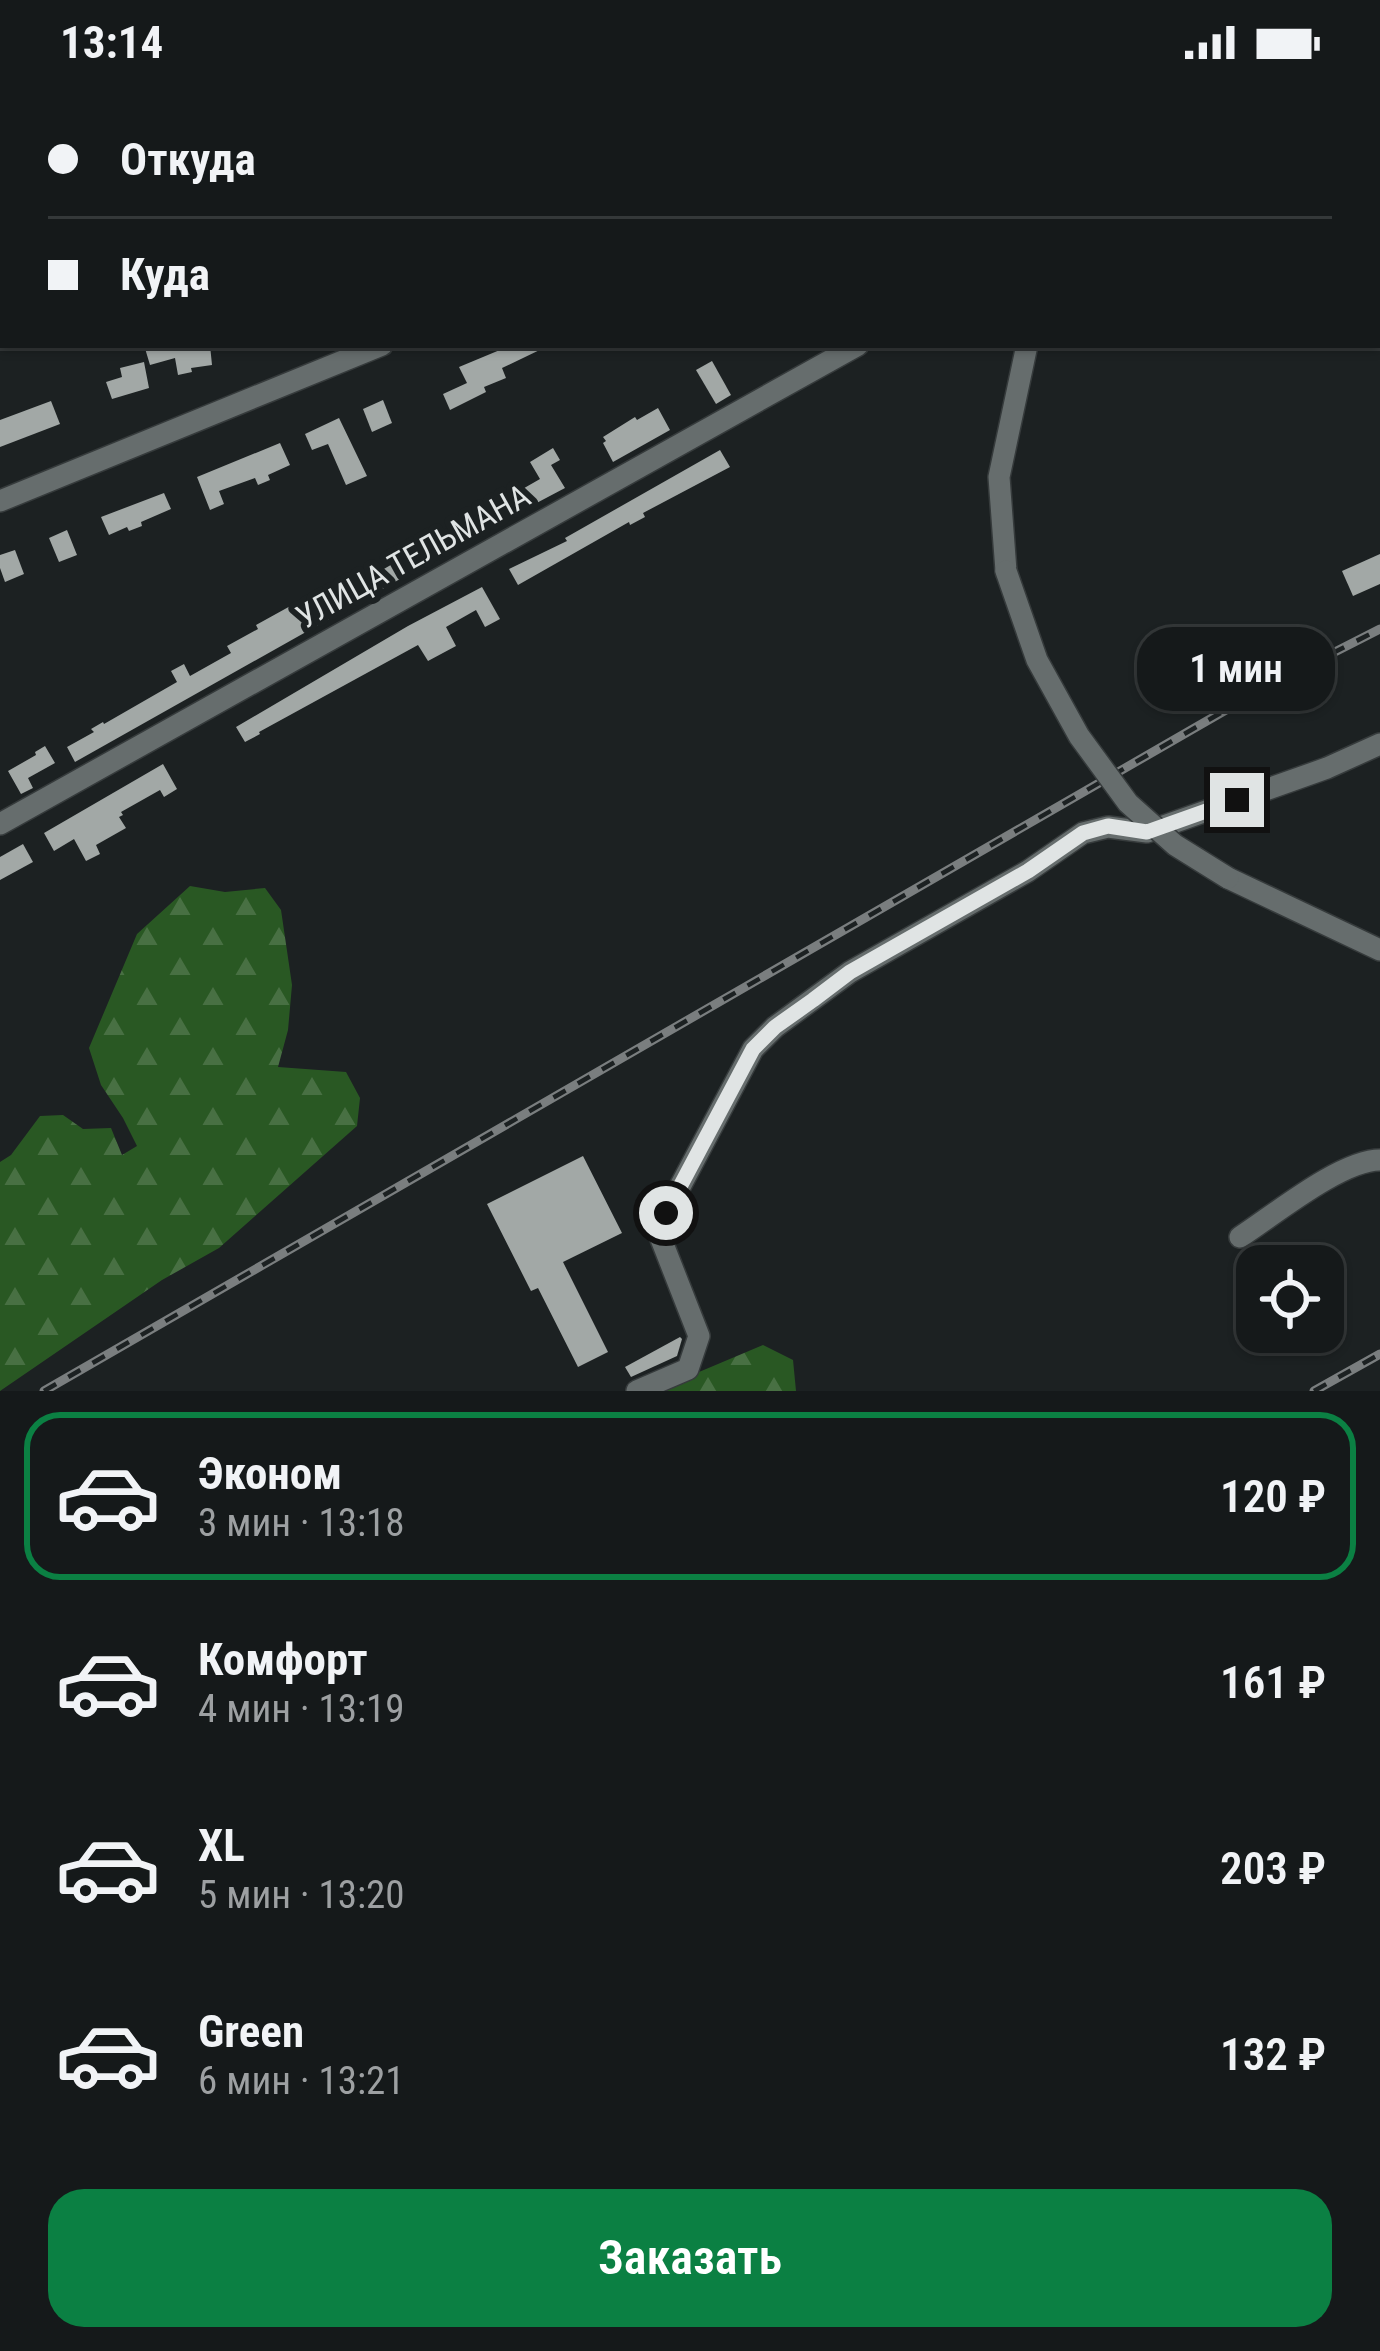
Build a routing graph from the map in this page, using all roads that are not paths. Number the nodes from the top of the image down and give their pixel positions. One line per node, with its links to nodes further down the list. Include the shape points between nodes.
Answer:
1 (375, 348): 4 (street)
2 (853, 348): 6 (street, УЛИЦА ТЕЛЬМАНА)
3 (1026, 348): 7 (street, bridge, via 998,477 1006,571 1037,660 1079,736 1129,803 1175,845)
4 (0, 501)
5 (1380, 744): 10 (street, via 1147,832 1108,826 1083,833 850,972 775,1027 753,1049 666,1213 661,1239 699,1336 688,1370)
6 (0, 824)
7 (1380, 950)
8 (1380, 1160): 9 (street, via 1328,1178)
9 (1240, 1237)
10 (637, 1391)

